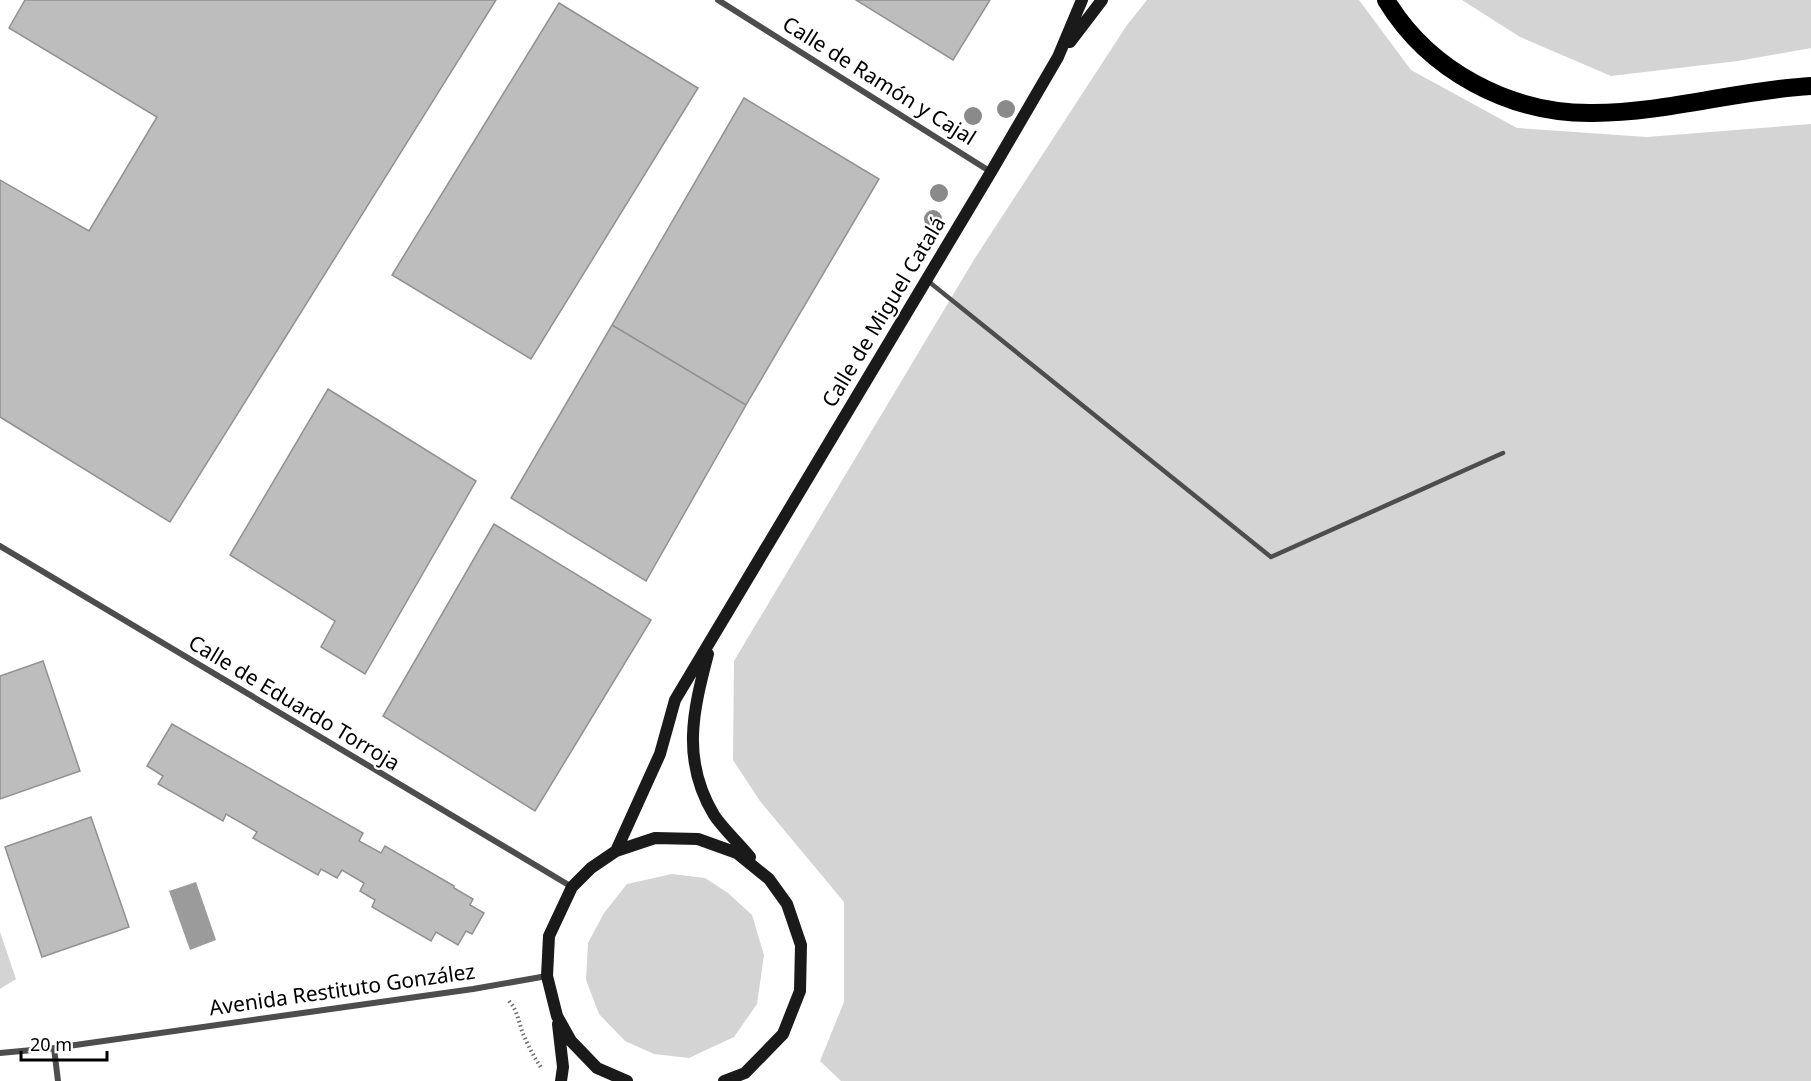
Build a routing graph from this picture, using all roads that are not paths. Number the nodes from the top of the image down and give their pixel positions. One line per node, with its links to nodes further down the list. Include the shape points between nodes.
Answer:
1 (718, 0): 7 (street, Calle de Ramón y Cajal)
2 (1082, 0): 5 (street, Calle de Miguel Catalá)
3 (1102, 0): 5 (street)
4 (1386, 0): 6 (highway, via 1417,41 1452,71 1497,95 1543,108 1591,114)
5 (1058, 57): 7 (street, Calle de Miguel Catalá)
6 (1811, 86)
7 (991, 172): 8 (street, Calle de Miguel Catalá)
8 (926, 279): 9 (lane, via 1271,557); 11 (street, Calle de Miguel Catalá)
9 (1503, 453)
10 (0, 546): 14 (street, Calle de Eduardo Torroja)
11 (712, 640): 12 (street, Calle de Miguel Catalá, via 675,700 660,754); 13 (street, via 693,719 695,766 715,816)
12 (616, 851): 13 (street, via 655,838 698,839 737,853); 14 (street, via 591,868)
13 (769, 879): 19 (street, via 787,904 801,945 800,991 783,1034)
14 (572, 888): 15 (street, via 549,936)
15 (546, 976): 16 (street); 17 (street, Avenida Restituto González)
16 (557, 1016): 21 (street); 22 (street, via 571,1041 597,1068)
17 (54, 1048): 18 (street, Avenida Restituto González); 20 (street)
18 (0, 1053)
19 (748, 1077): 23 (street)
20 (58, 1081)
21 (561, 1081)
22 (627, 1081)
23 (724, 1081)

